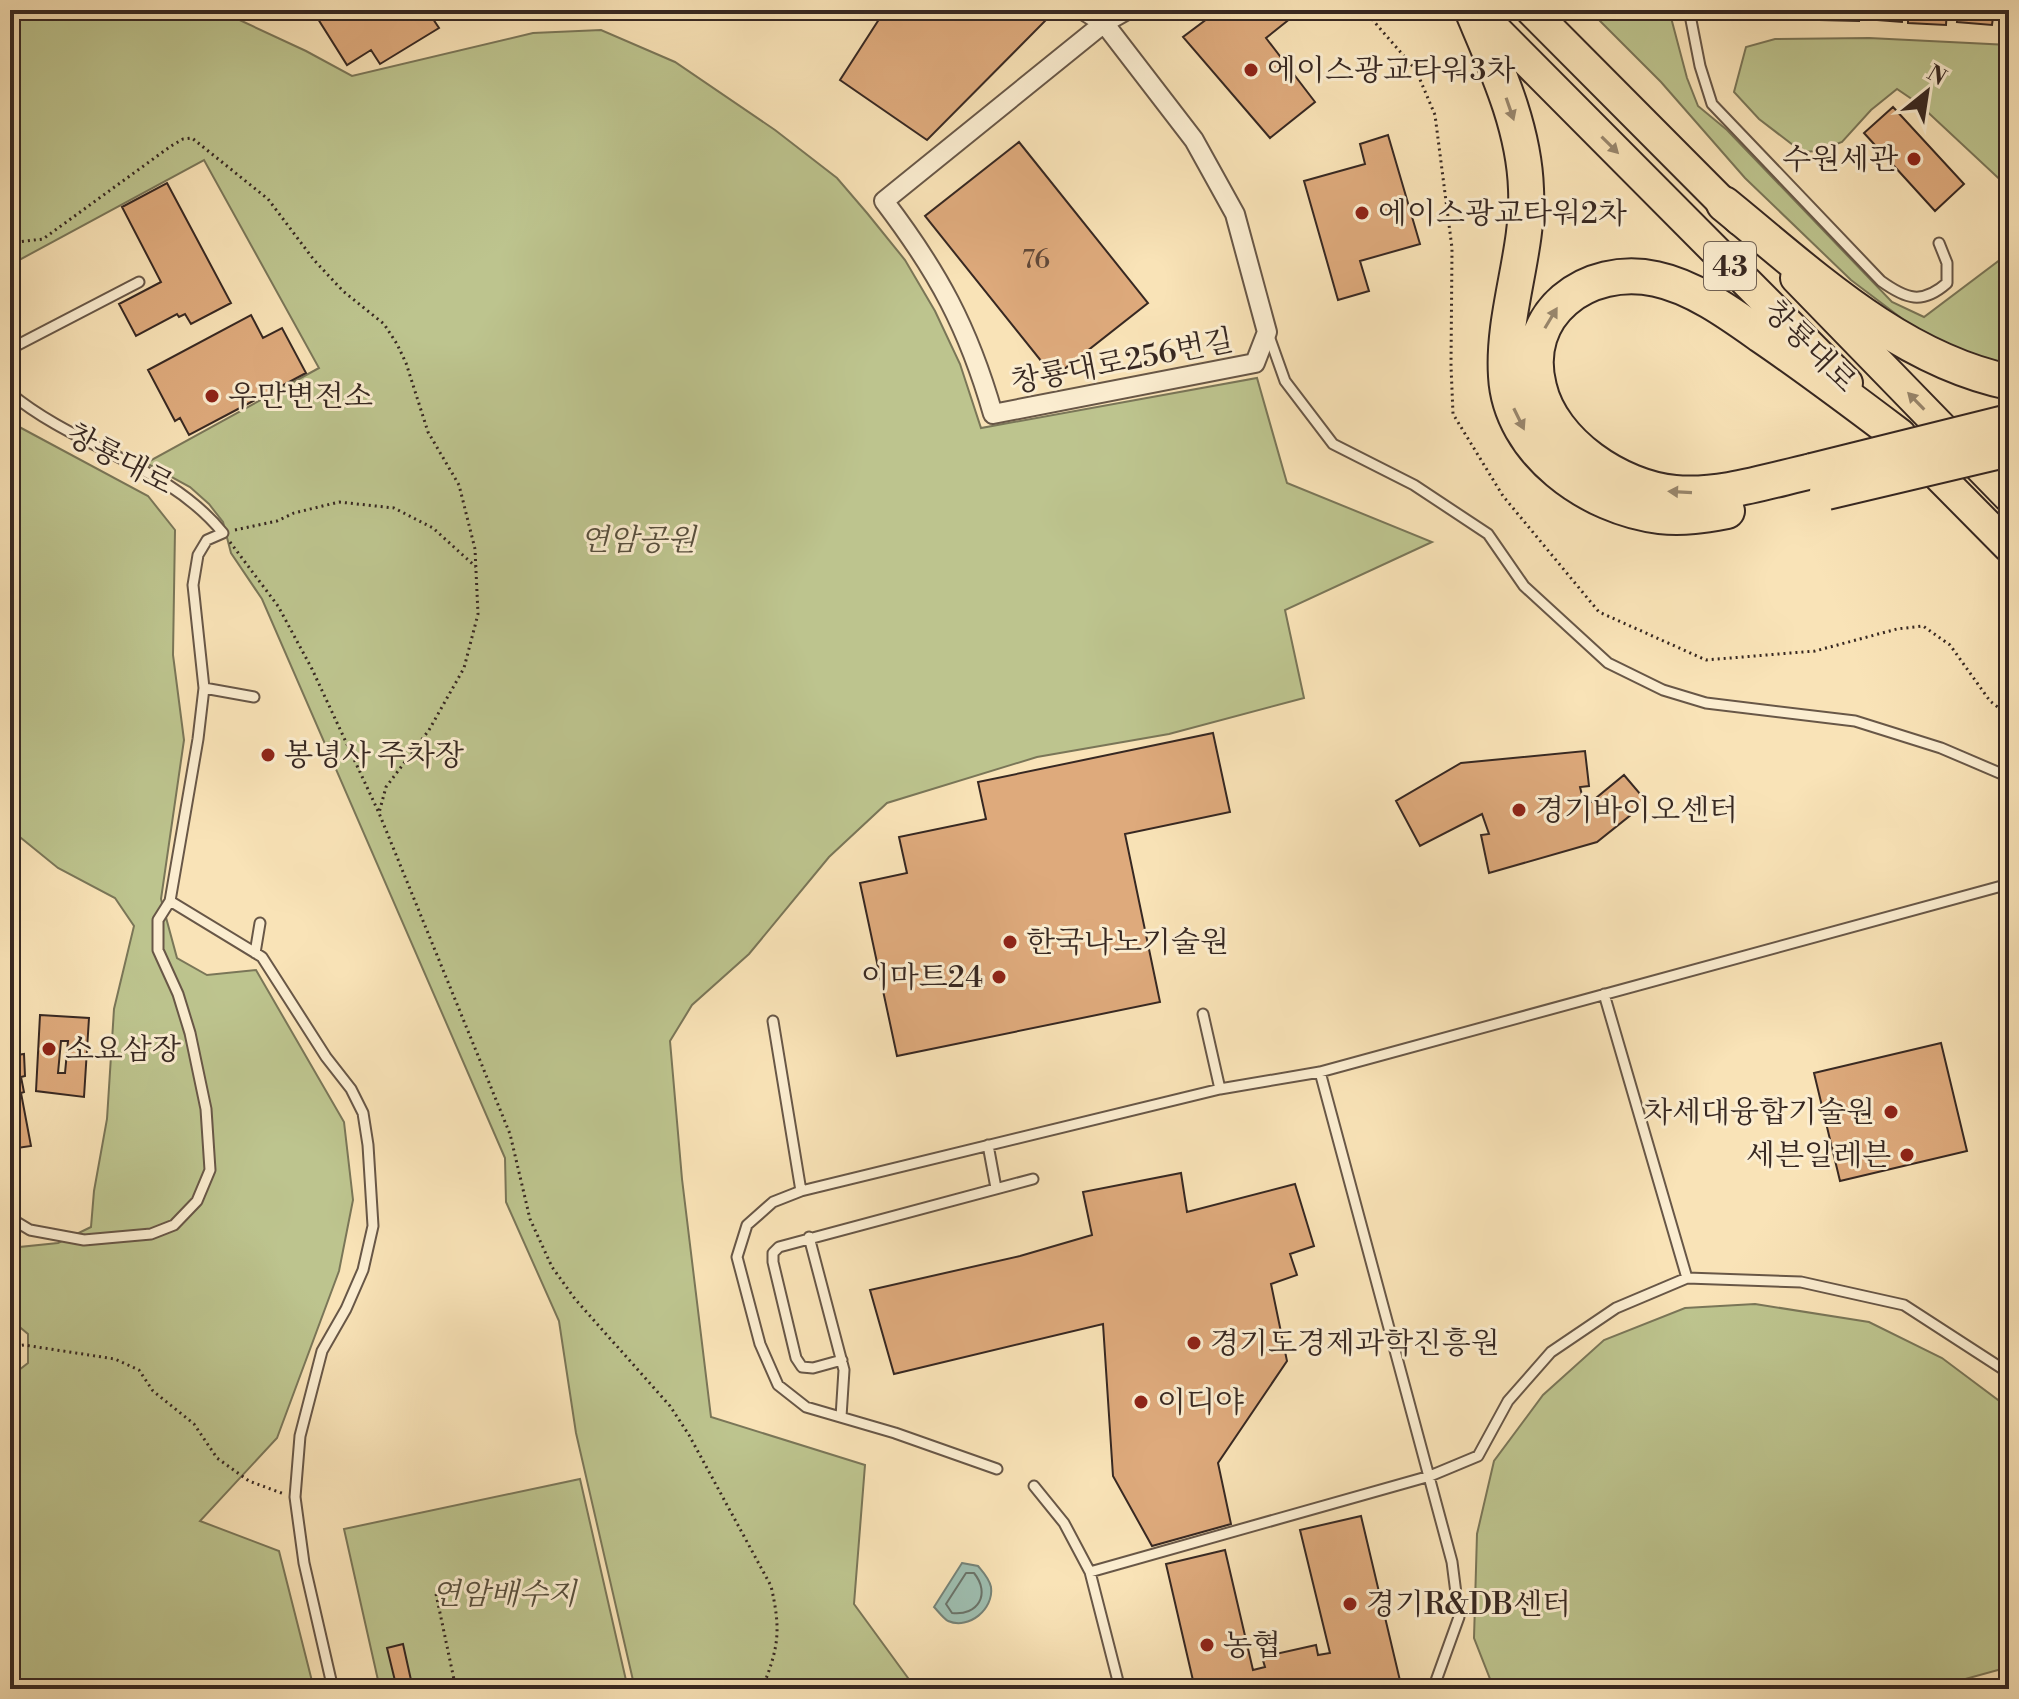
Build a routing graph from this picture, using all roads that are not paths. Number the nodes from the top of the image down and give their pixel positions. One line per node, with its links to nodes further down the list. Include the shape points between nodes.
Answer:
1 (1083, 10): 6 (street, 창룡대로256번길)
2 (1127, 10): 6 (street)
3 (1474, 10): 15 (main road, 창룡대로 / 43, one-way to 15); 17 (highway, one-way to 17, via 1511,111 1525,171 1525,230 1506,377 1513,407 1534,447 1563,475 1597,496 1661,516 1710,514)
4 (1531, 10): 7 (main road, 창룡대로 / 43)
5 (1689, 10): 8 (lane, via 1712,104 1881,281 1899,294 1934,295 1947,283)
6 (1104, 23): 10 (street, 창룡대로256번길, via 1194,140 1235,214); 10 (street, 창룡대로256번길, via 884,201 915,241 958,315 993,414 1255,363)
7 (1724, 204): 12 (highway, via 1890,332 1958,366); 18 (main road, 창룡대로 / 43, one-way to 7)
8 (1939, 243)
9 (139, 282): 11 (lane)
10 (1267, 332): 22 (lane, via 1285,381 1333,444 1414,485 1488,534 1524,586 1608,663 1663,690 1706,703 1855,721 1941,748)
11 (10, 349)
12 (2009, 382)
13 (10, 393): 20 (lane, 창룡대로, via 54,425 182,492 223,533 207,540 198,555 193,585)
14 (2009, 422): 17 (highway, bridge)
15 (1899, 436): 17 (highway, one-way to 15, via 1676,493 1638,485 1604,467 1563,432 1539,389 1536,359 1549,319 1566,298 1590,282 1622,276 1675,285 1746,325); 19 (main road, 창룡대로 / 43)
16 (2009, 449): 17 (highway, bridge)
17 (1819, 482)
18 (2009, 497)
19 (2009, 547)
20 (204, 688): 21 (lane); 24 (lane)
21 (254, 697)
22 (2009, 777)
23 (2009, 884): 27 (lane)
24 (170, 901): 26 (lane); 36 (lane, via 158,920 158,950 190,1033 206,1109 210,1170 197,1201 174,1225 151,1234 84,1240 30,1230)
25 (260, 923): 26 (lane)
26 (255, 953): 46 (lane, via 351,1089 363,1113 368,1145 373,1226 363,1270 322,1351 300,1436 295,1497)
27 (1604, 994): 30 (lane); 38 (lane)
28 (1203, 1014): 31 (lane)
29 (773, 1021): 35 (lane)
30 (1320, 1072): 31 (lane); 43 (lane)
31 (1220, 1089): 32 (lane)
32 (988, 1145): 34 (lane); 35 (lane)
33 (1033, 1179): 34 (lane)
34 (996, 1188): 37 (lane)
35 (801, 1191): 41 (lane, via 773,1202 747,1225 737,1257 760,1344 778,1385 806,1407)
36 (10, 1218)
37 (809, 1237): 39 (lane); 39 (lane, via 773,1253 796,1358 802,1367 813,1368)
38 (1687, 1278): 40 (lane, via 1801,1282 1904,1305); 43 (lane, via 1616,1308 1551,1352 1508,1401 1478,1456)
39 (842, 1360): 41 (lane)
40 (2009, 1373)
41 (841, 1417): 42 (lane)
42 (997, 1469)
43 (1430, 1476): 45 (lane); 48 (lane, via 1452,1562 1459,1617)
44 (1034, 1486): 45 (lane, via 1064,1523)
45 (1090, 1572): 47 (lane)
46 (333, 1689)
47 (1120, 1689)
48 (1433, 1689)

